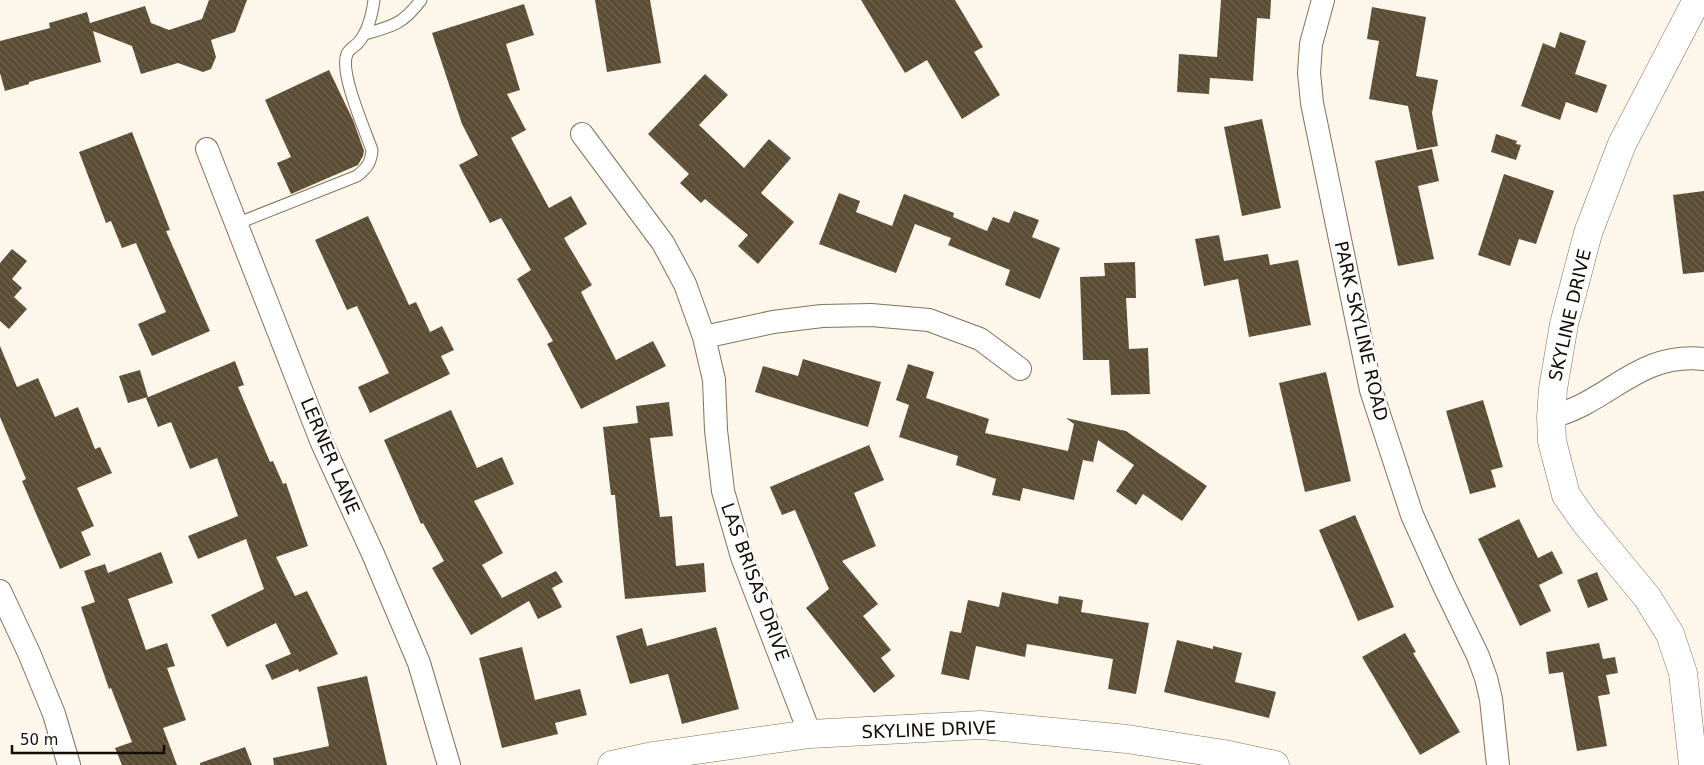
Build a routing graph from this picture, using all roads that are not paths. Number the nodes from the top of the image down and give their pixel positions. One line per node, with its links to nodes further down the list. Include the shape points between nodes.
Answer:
1 (374, 0): 5 (lane)
2 (422, 0): 5 (lane, via 395,25)
3 (1323, 0): 19 (street, PARK SKYLINE ROAD, via 1311,44 1312,103 1370,390 1412,515 1486,678 1492,699)
4 (1697, 0): 12 (street, SKYLINE DRIVE, via 1622,144 1588,233 1564,324)
5 (365, 34): 8 (lane, via 347,52 345,63 347,78 372,150 368,168 357,176)
6 (582, 134): 9 (street, LAS BRISAS DRIVE, via 663,243 685,284)
7 (207, 149): 8 (street, LERNER LANE)
8 (236, 224): 16 (street, LERNER LANE, via 322,443 419,663)
9 (704, 336): 11 (street, via 822,316 871,315 929,320 980,339); 14 (street, LAS BRISAS DRIVE, via 714,380 722,491 742,557)
10 (1704, 358): 12 (street, via 1656,363 1582,406)
11 (1020, 369)
12 (1551, 417): 20 (street, SKYLINE DRIVE, via 1552,441 1566,495 1670,634 1683,673)
13 (0, 591): 15 (street, via 54,714)
14 (810, 734): 17 (street, SKYLINE DRIVE, via 652,756); 18 (street, SKYLINE DRIVE, via 981,725 1127,739)
15 (69, 765)
16 (449, 765)
17 (612, 765)
18 (1275, 765)
19 (1498, 765)
20 (1693, 765)

